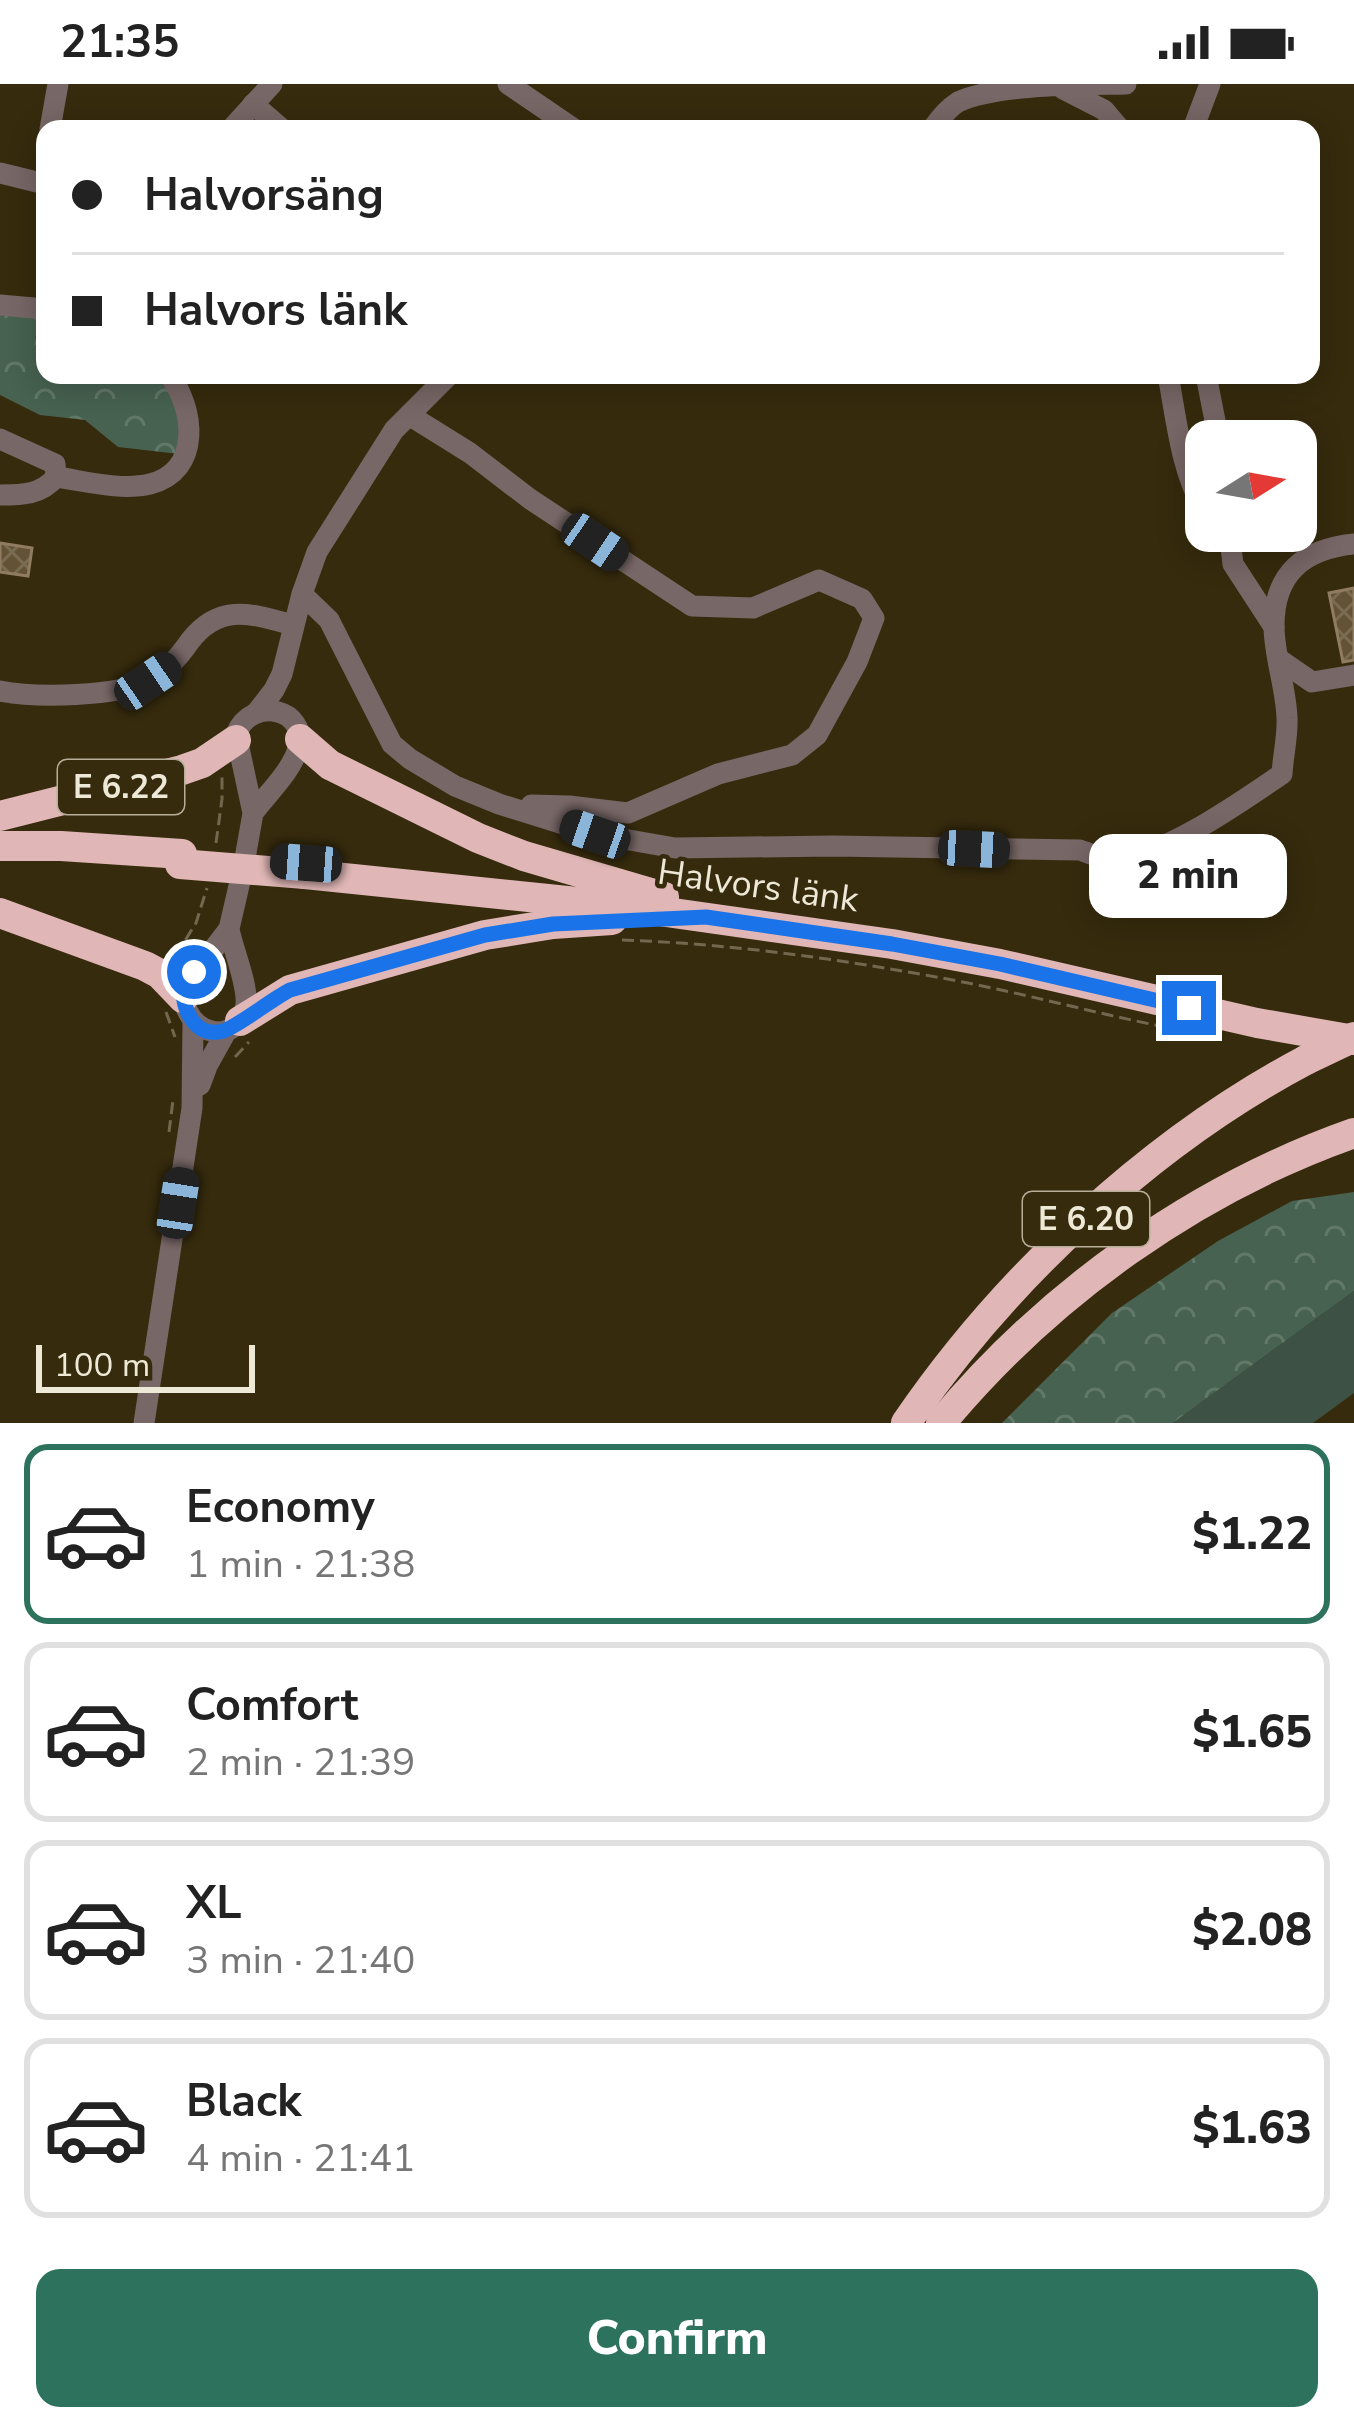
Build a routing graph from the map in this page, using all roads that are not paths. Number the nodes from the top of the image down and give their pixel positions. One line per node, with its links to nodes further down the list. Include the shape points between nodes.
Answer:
1 (58, 84): 8 (street)
2 (272, 84): 7 (street)
3 (508, 84): 11 (street)
4 (1126, 84): 6 (street)
5 (1210, 84): 14 (street)
6 (1057, 86): 12 (street, via 976,94); 13 (street)
7 (253, 104): 9 (street); 10 (street)
8 (52, 120)
9 (239, 120)
10 (272, 120)
11 (561, 120)
12 (939, 120)
13 (1112, 120)
14 (1196, 120)
15 (0, 172): 16 (street)
16 (36, 182)
17 (0, 305): 18 (street)
18 (36, 311)
19 (174, 384): 27 (street, via 190,432 163,479 127,485)
20 (440, 384): 23 (street)
21 (1170, 384): 26 (street)
22 (1208, 384): 24 (street)
23 (410, 415): 33 (street, via 317,552); 43 (street, via 692,606 753,608 819,580 862,599 874,618 817,735 792,755 718,774 628,813)
24 (1215, 420)
25 (0, 440): 27 (street, via 55,464)
26 (1185, 461)
27 (56, 477): 28 (street, via 48,488)
28 (0, 495)
29 (1354, 544): 35 (street, via 1295,565 1280,586)
30 (1229, 552): 32 (street)
31 (1231, 552): 32 (street)
32 (1232, 557): 35 (street)
33 (302, 594): 34 (street); 43 (street, via 328,620 392,744 455,786)
34 (293, 625): 37 (street); 39 (street, via 231,613 198,631 148,681 101,692)
35 (1274, 627): 36 (street)
36 (1280, 660): 38 (street, via 1312,682); 43 (street, via 1282,773 1150,852 1113,860 1080,850 675,848)
37 (282, 674): 40 (street); 41 (street)
38 (1354, 675)
39 (0, 692)
40 (257, 712): 41 (street, E 6.22, via 286,716); 42 (street)
41 (297, 730): 44 (street, via 293,761); 49 (highway, E 6.22, via 330,765 478,838)
42 (226, 747): 44 (street); 45 (highway, E 6.22, via 154,779)
43 (500, 804)
44 (253, 813): 51 (street)
45 (0, 816)
46 (0, 846): 48 (highway, Halvors länk / E 6.22)
47 (0, 858): 48 (highway, Halvors länk / E 6.22)
48 (181, 859): 49 (highway, Halvors länk / E 6.22)
49 (694, 910): 53 (highway, Halvors länk / E 6.22, via 892,932); 54 (highway, E 6.22, via 485,935 290,990); 55 (highway, Halvors länk / E 6.22)
50 (0, 913): 52 (highway)
51 (229, 929): 52 (street); 54 (street, via 246,1003)
52 (174, 1000): 54 (street, via 206,1030); 56 (street)
53 (1354, 1021)
54 (239, 1031): 56 (street, via 207,1066)
55 (1354, 1038): 59 (highway, E 6.20, bridge, via 1266,1082 1123,1184 1008,1298)
56 (192, 1108): 58 (street)
57 (1354, 1133): 60 (highway, E 6.20, via 1158,1230 1048,1313)
58 (144, 1423)
59 (906, 1423)
60 (941, 1423)

